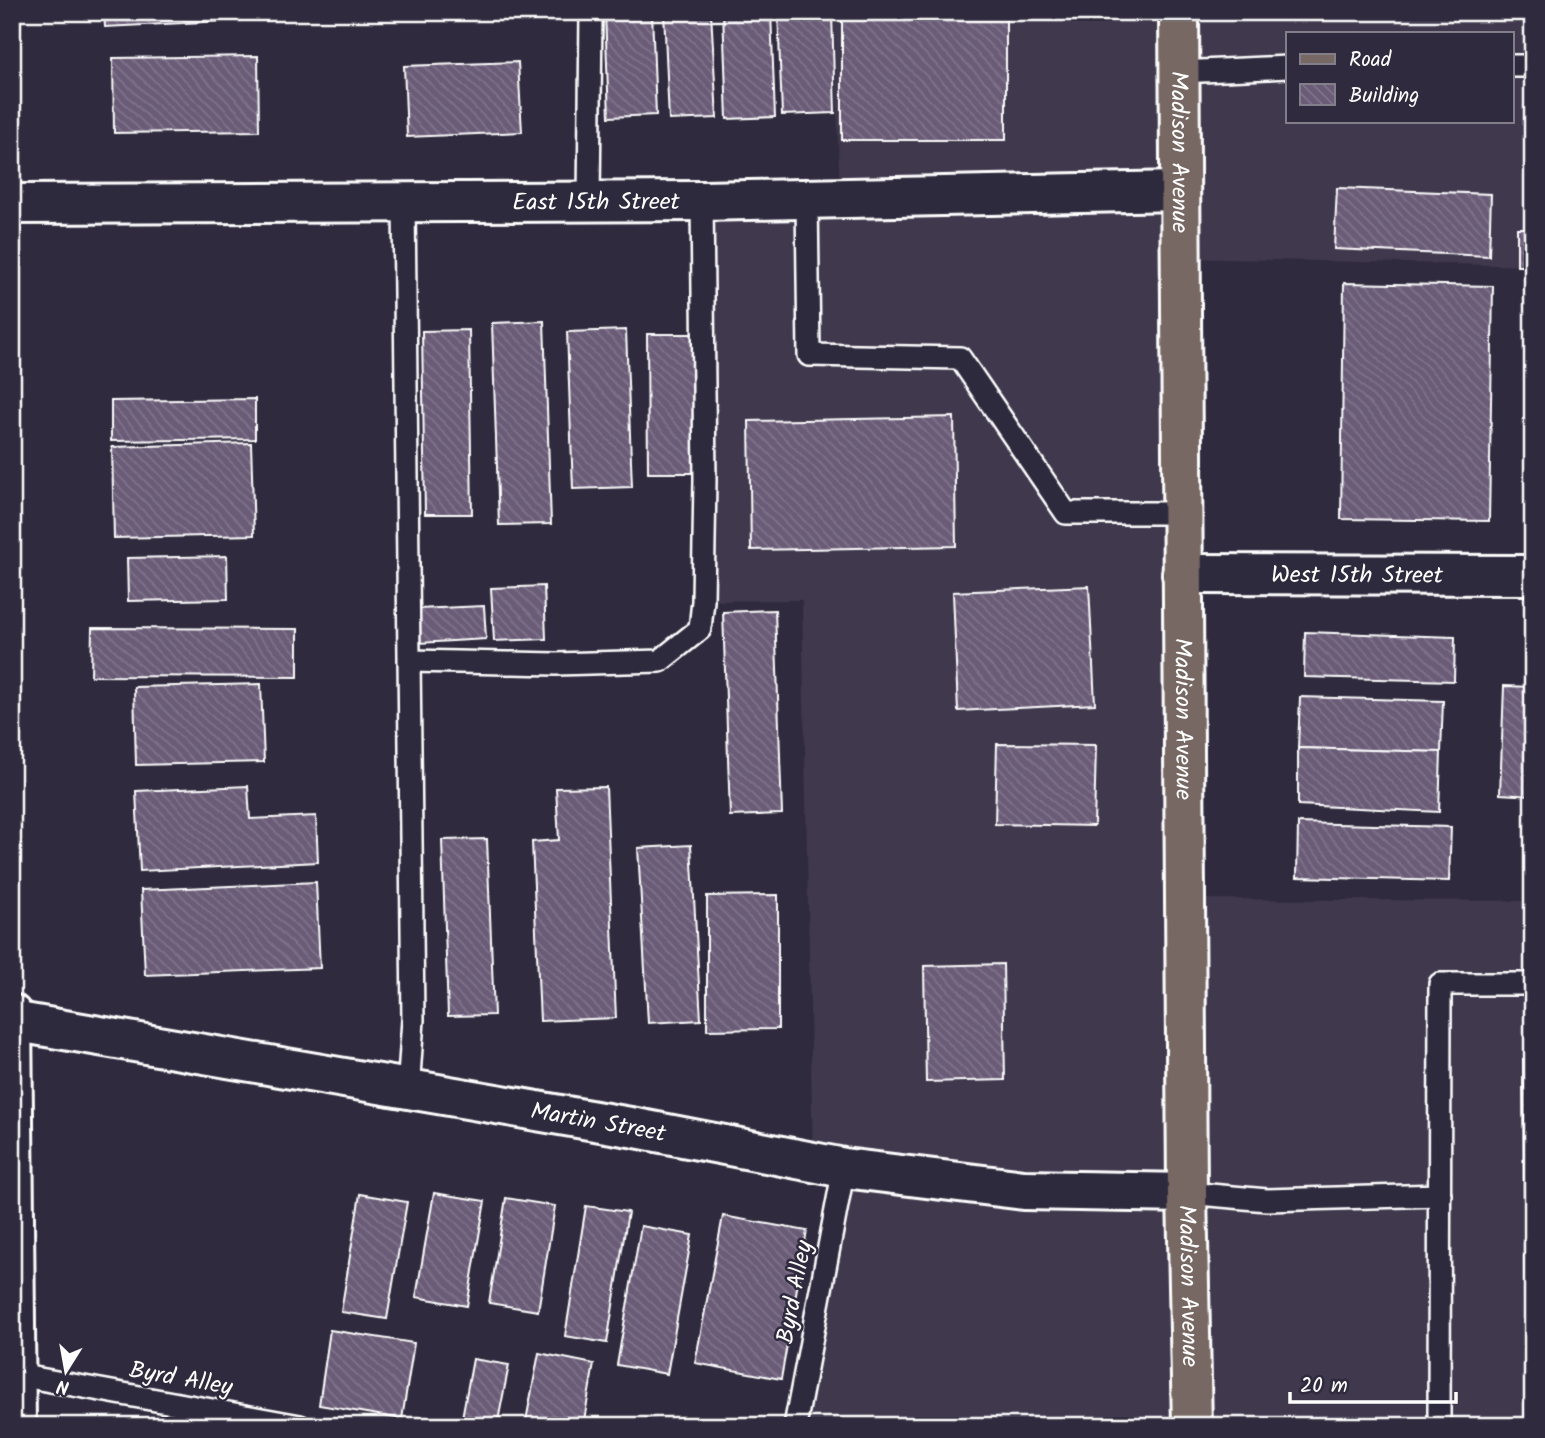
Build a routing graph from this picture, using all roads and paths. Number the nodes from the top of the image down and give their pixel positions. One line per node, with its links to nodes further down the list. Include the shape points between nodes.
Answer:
1 (591, 12): 9 (lane)
2 (1179, 12): 6 (main road, Madison Avenue)
3 (1514, 66): 4 (lane)
4 (1533, 66)
5 (1286, 67): 6 (lane)
6 (1179, 72): 7 (main road, Madison Avenue)
7 (1180, 191): 8 (street, East 15th Street); 13 (main road, Madison Avenue)
8 (807, 199): 10 (street, East 15th Street); 13 (lane, via 809,355 960,358 1066,513)
9 (589, 201): 10 (street, East 15th Street); 12 (street, East 15th Street)
10 (702, 201): 16 (lane, via 705,479 700,629 660,661)
11 (12, 204): 12 (street, East 15th Street)
12 (404, 204): 16 (lane)
13 (1182, 513): 14 (main road, Madison Avenue)
14 (1182, 574): 15 (street, West 15th Street); 22 (main road, Madison Avenue)
15 (1533, 575)
16 (410, 660): 20 (lane, via 413,1020)
17 (1533, 984): 23 (lane, via 1440,984)
18 (12, 1014): 19 (street)
19 (12, 1021): 20 (street, Martin Street); 24 (street)
20 (408, 1090): 21 (street, Martin Street)
21 (844, 1168): 22 (street, Martin Street, via 1024,1190); 27 (lane, Byrd Alley)
22 (1187, 1193): 23 (lane, via 1267,1200); 28 (main road, Madison Avenue)
23 (1440, 1195): 29 (lane)
24 (14, 1374): 25 (street); 26 (lane, Byrd Alley)
25 (16, 1426)
26 (300, 1426)
27 (795, 1426)
28 (1192, 1426)
29 (1439, 1426)

